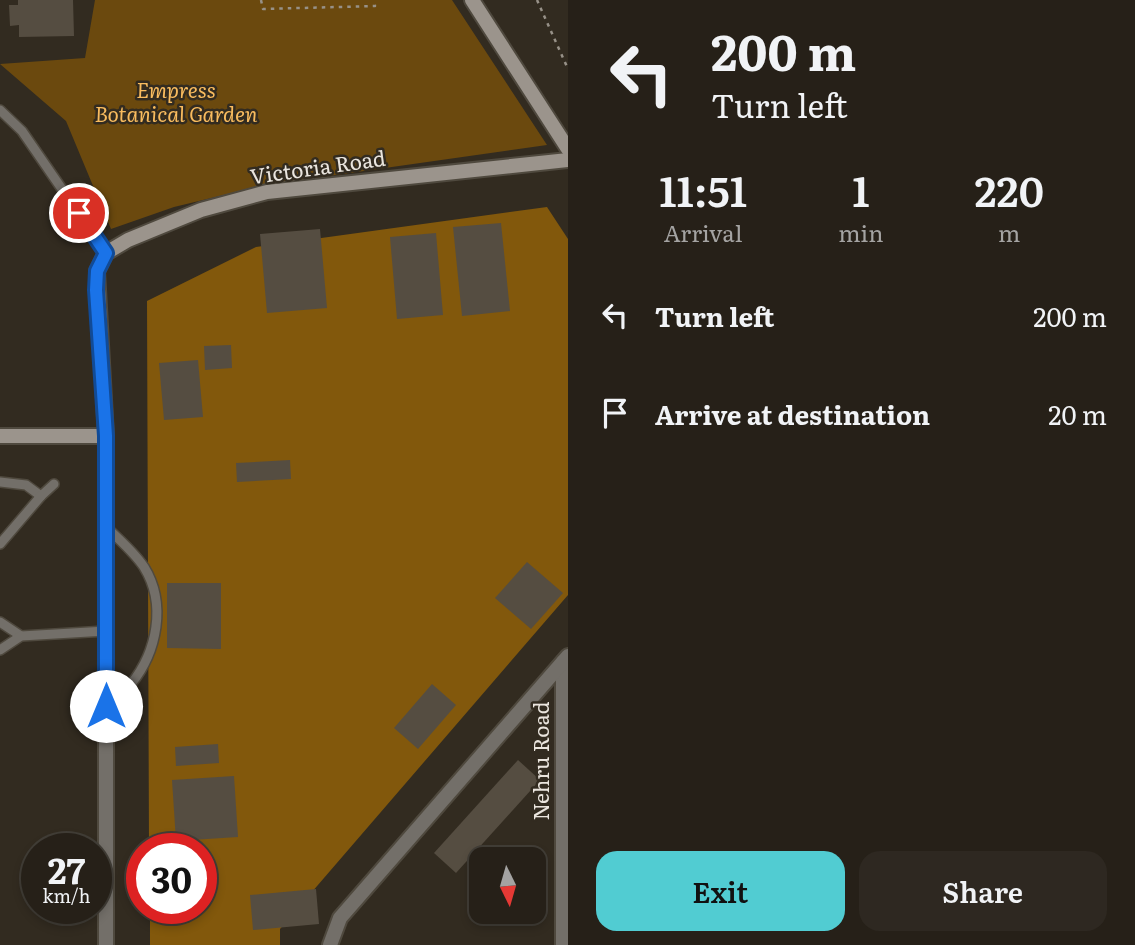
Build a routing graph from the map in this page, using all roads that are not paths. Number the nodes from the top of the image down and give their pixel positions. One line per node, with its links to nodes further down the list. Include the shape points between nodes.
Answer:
1 (472, 0): 3 (street)
2 (0, 110): 5 (lane, via 22,131)
3 (568, 149)
4 (568, 160): 5 (street, Victoria Road, via 267,192 201,211)
5 (106, 253): 7 (street, via 97,271 96,290)
6 (0, 436): 7 (street)
7 (106, 436): 11 (street)
8 (0, 482): 10 (lane, via 26,485)
9 (54, 484): 10 (lane)
10 (41, 496): 12 (lane)
11 (106, 527): 14 (street); 18 (lane, via 143,565 152,583 157,629 140,672)
12 (0, 544)
13 (0, 622): 15 (lane)
14 (106, 631): 15 (lane); 18 (street)
15 (21, 636): 16 (lane)
16 (0, 650)
17 (565, 659): 19 (street, Nehru Road); 21 (street, via 340,918)
18 (106, 706): 20 (street)
19 (566, 799): 22 (street, Nehru Road)
20 (106, 945)
21 (330, 945)
22 (564, 945)

